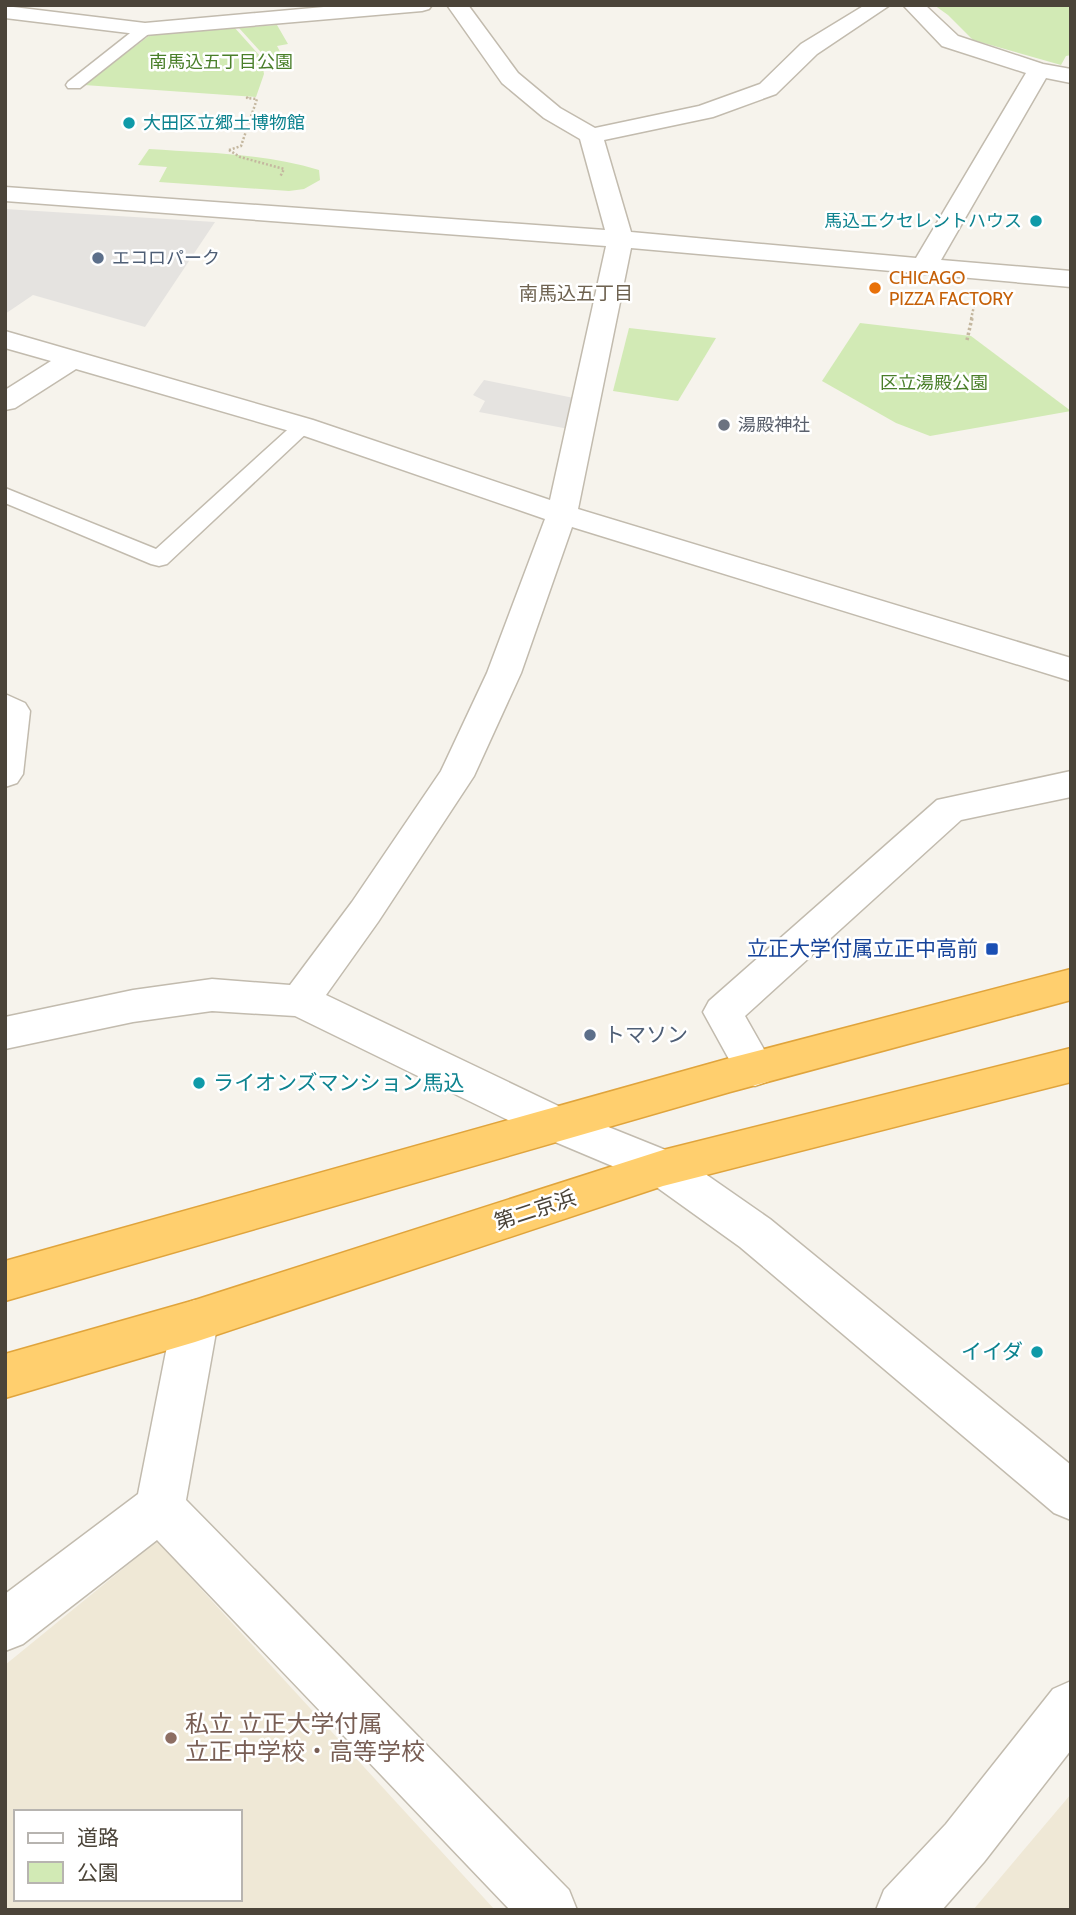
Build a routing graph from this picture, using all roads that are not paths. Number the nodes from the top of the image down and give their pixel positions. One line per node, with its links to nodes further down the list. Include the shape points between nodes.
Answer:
1 (422, 5): 6 (street)
2 (457, 5): 10 (street, via 510,78 552,113)
3 (880, 5): 10 (street, via 809,49 768,89 705,112)
4 (913, 5): 7 (street, via 950,41)
5 (5, 12): 6 (street)
6 (145, 29): 9 (lane)
7 (1040, 70): 8 (street); 13 (street)
8 (1071, 76)
9 (74, 85)
10 (591, 136): 12 (street)
11 (5, 194): 12 (street)
12 (620, 239): 13 (street); 20 (street)
13 (924, 265): 14 (street)
14 (1071, 279)
15 (5, 339): 16 (street)
16 (71, 360): 17 (street); 18 (street)
17 (5, 402)
18 (303, 426): 19 (lane, via 159,559); 20 (street)
19 (5, 495)
20 (562, 514): 21 (street); 26 (street, via 504,673 456,776)
21 (1071, 670)
22 (5, 706): 23 (street, via 13,711)
23 (5, 774)
24 (1071, 784): 29 (street, via 950,809 723,1012)
25 (1071, 984): 29 (highway)
26 (300, 1001): 27 (street, via 212,995 132,1006); 30 (street)
27 (5, 1033)
28 (1071, 1065): 31 (highway, 第二京浜)
29 (755, 1069): 30 (highway)
30 (556, 1124): 31 (street); 32 (highway)
31 (663, 1168): 33 (highway, 第二京浜); 35 (street, via 755,1233)
32 (5, 1282)
33 (195, 1321): 34 (highway, 第二京浜); 36 (street)
34 (5, 1376)
35 (1071, 1496)
36 (160, 1508): 37 (street); 39 (street)
37 (5, 1626)
38 (1071, 1707): 40 (street, via 965,1843)
39 (549, 1910)
40 (904, 1910)

